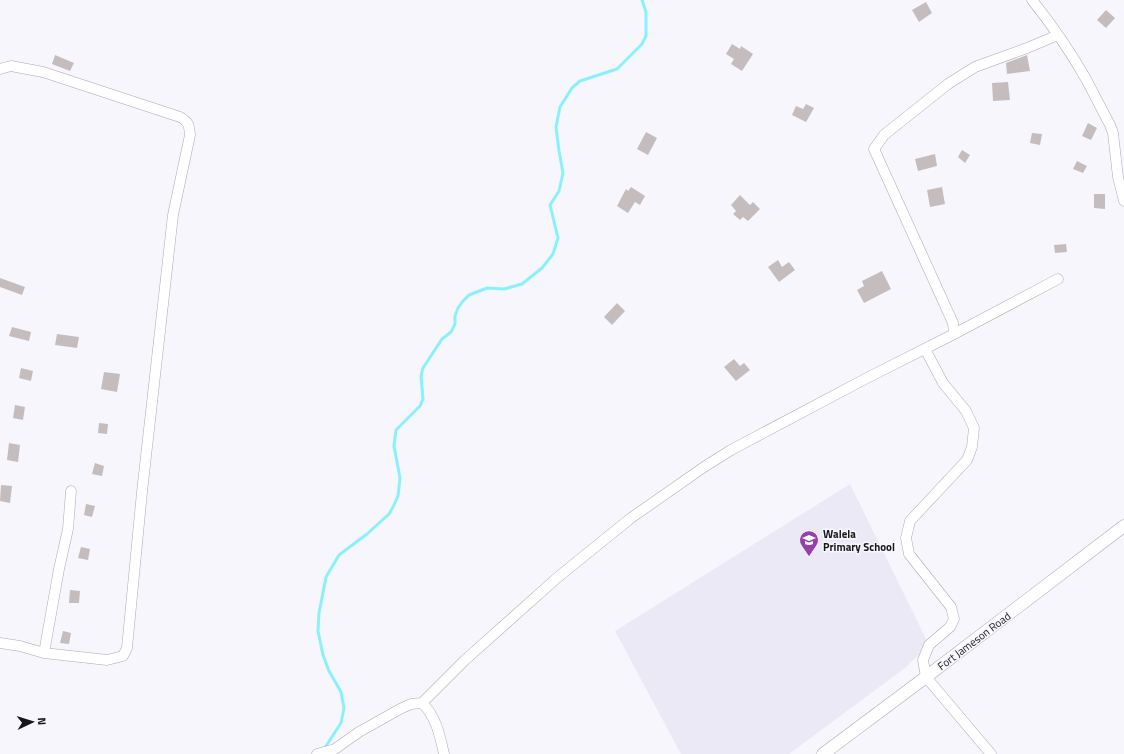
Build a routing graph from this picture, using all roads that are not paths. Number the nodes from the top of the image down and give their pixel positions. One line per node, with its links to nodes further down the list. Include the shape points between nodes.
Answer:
1 (1032, 0): 2 (street)
2 (1058, 35): 4 (street, via 1110,125); 6 (street, via 975,67 948,84 884,135 874,150 953,323)
3 (0, 69): 11 (street, via 11,66 43,72 180,117 187,121 190,135 173,215 127,648 123,656 107,660)
4 (1124, 201)
5 (1058, 279): 6 (street)
6 (954, 334): 7 (street)
7 (925, 349): 12 (street, via 943,383 966,411 974,428 972,447 967,460 910,521 906,538 909,554 951,607 954,619 950,627 929,645 923,660); 13 (street, via 738,446 631,518 558,577 465,660)
8 (71, 491): 11 (street, via 68,529)
9 (1124, 526): 12 (street, Fort Jameson Road)
10 (0, 642): 11 (street)
11 (44, 653)
12 (926, 677): 16 (street, Fort Jameson Road); 17 (street)
13 (422, 703): 14 (street, via 400,709 335,749); 15 (street, via 430,711)
14 (318, 754)
15 (444, 754)
16 (823, 754)
17 (991, 754)

